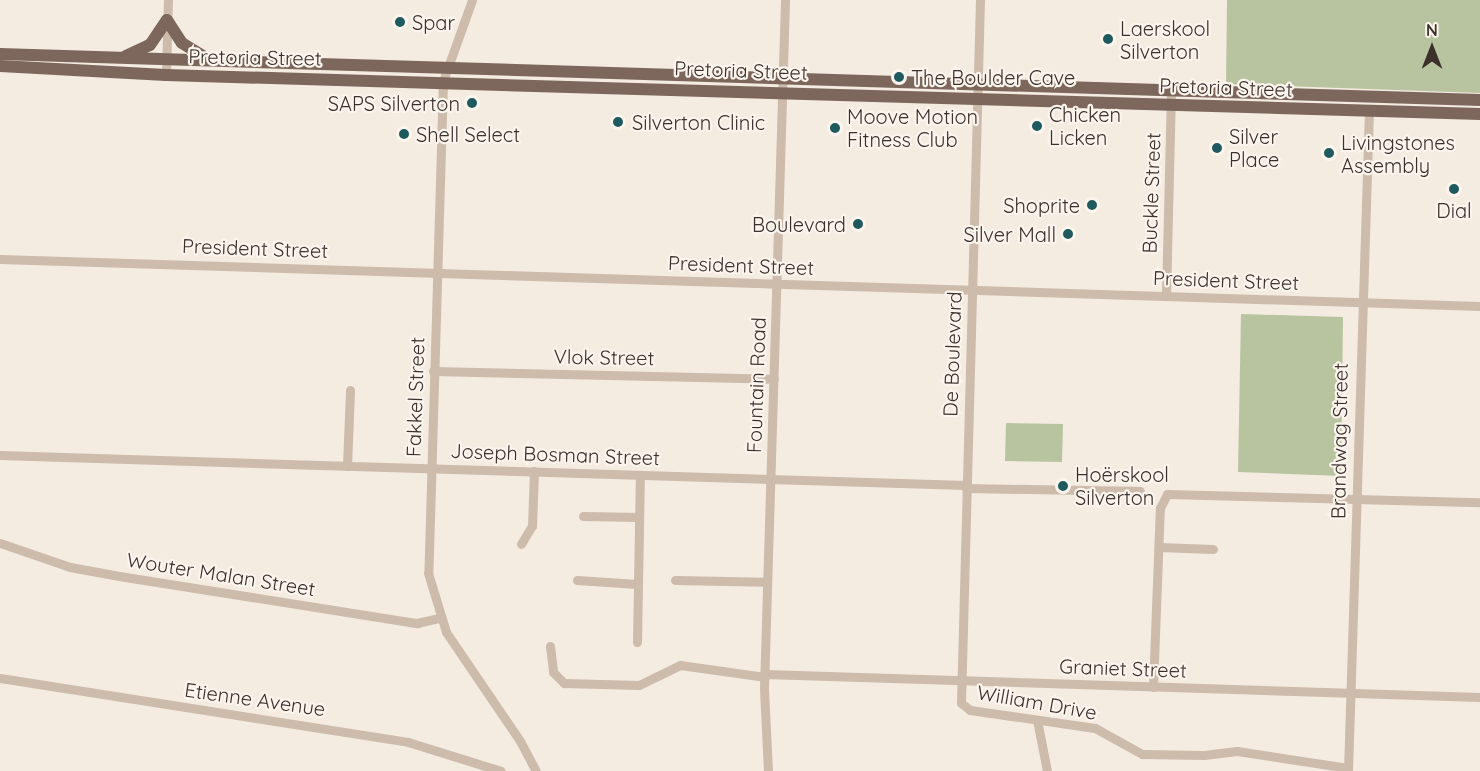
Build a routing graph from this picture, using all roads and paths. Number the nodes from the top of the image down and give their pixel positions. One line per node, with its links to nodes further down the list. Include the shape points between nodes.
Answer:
1 (168, 0): 5 (street)
2 (472, 0): 12 (street, Fakkel Street)
3 (785, 0): 13 (street, Fountain Road)
4 (980, 0): 16 (street, De Boulevard)
5 (167, 20): 7 (main road, via 150,45); 8 (street); 9 (main road, via 182,43)
6 (0, 54): 7 (main road, Pretoria Street)
7 (119, 58): 8 (main road, Pretoria Street)
8 (166, 60): 9 (main road, Pretoria Street); 11 (street)
9 (213, 62): 12 (main road, Pretoria Street)
10 (0, 66): 11 (main road, Pretoria Street)
11 (166, 75): 12 (main road, Pretoria Street)
12 (445, 75): 13 (main road, Pretoria Street); 23 (street, Fakkel Street)
13 (783, 85): 16 (main road, Pretoria Street); 24 (street, Fountain Road)
14 (1171, 90): 15 (main road, Pretoria Street); 16 (main road, Pretoria Street); 18 (street, Buckle Street)
15 (1196, 91): 17 (main road, Pretoria Street); 19 (main road, via 1209,99 1300,103)
16 (977, 93): 18 (main road, Pretoria Street); 25 (street, De Boulevard)
17 (1480, 100)
18 (1171, 105): 19 (main road, Pretoria Street); 26 (street, Buckle Street)
19 (1310, 109): 20 (main road, Pretoria Street)
20 (1369, 111): 21 (main road, Pretoria Street); 27 (street, Brandwag Street)
21 (1480, 114)
22 (0, 258): 23 (street, President Street)
23 (437, 272): 24 (street, President Street); 29 (street, Fakkel Street)
24 (777, 284): 25 (street, President Street); 30 (street, Fountain Road)
25 (972, 291): 26 (street, President Street); 38 (street, De Boulevard)
26 (1166, 296): 27 (street, President Street)
27 (1360, 302): 28 (street, President Street); 40 (street, Brandwag Street)
28 (1480, 306)
29 (434, 371): 30 (street, Vlok Street); 34 (street, Fakkel Street)
30 (774, 380): 37 (street, Fountain Road)
31 (350, 390): 33 (street)
32 (0, 455): 33 (street, Joseph Bosman Street)
33 (347, 466): 34 (street, Joseph Bosman Street)
34 (431, 468): 35 (street, Joseph Bosman Street); 52 (street, Fakkel Street, via 428,573)
35 (534, 471): 36 (street, Joseph Bosman Street); 45 (street, via 532,526)
36 (640, 475): 37 (street, Joseph Bosman Street); 43 (street)
37 (771, 479): 38 (street, Joseph Bosman Street); 50 (street, Fountain Road)
38 (966, 486): 39 (street, Joseph Bosman Street); 57 (street, De Boulevard)
39 (1140, 492)
40 (1356, 498): 41 (street); 46 (street, via 1183,492 1166,495 1160,504); 59 (street, Brandwag Street)
41 (1480, 502)
42 (583, 516): 43 (street)
43 (639, 517): 51 (street)
44 (0, 543): 52 (street, Wouter Malan Street, via 70,567 119,576 417,623)
45 (521, 544)
46 (1159, 547): 47 (street); 58 (street)
47 (1213, 549)
48 (577, 580): 51 (street)
49 (675, 580): 50 (street)
50 (768, 582): 55 (street, Fountain Road)
51 (637, 584): 53 (street)
52 (439, 618): 65 (street, Fakkel Street, via 453,646 520,741)
53 (637, 642)
54 (550, 646): 55 (street, Graniet Street, via 553,672 564,683 639,685 680,665)
55 (765, 676): 57 (street, Graniet Street); 66 (street, Fountain Road)
56 (0, 678): 64 (street, Etienne Avenue, via 408,742)
57 (960, 680): 58 (street, Graniet Street); 61 (street, De Boulevard, via 959,699)
58 (1153, 687): 59 (street, Graniet Street)
59 (1350, 692): 60 (street, Graniet Street); 63 (street, Brandwag Street)
60 (1480, 697)
61 (964, 707): 62 (street, William Drive)
62 (1037, 720): 63 (street, William Drive, via 1095,728 1142,754 1237,751); 67 (street)
63 (1348, 770)
64 (501, 771)
65 (536, 771)
66 (768, 771)
67 (1047, 771)

